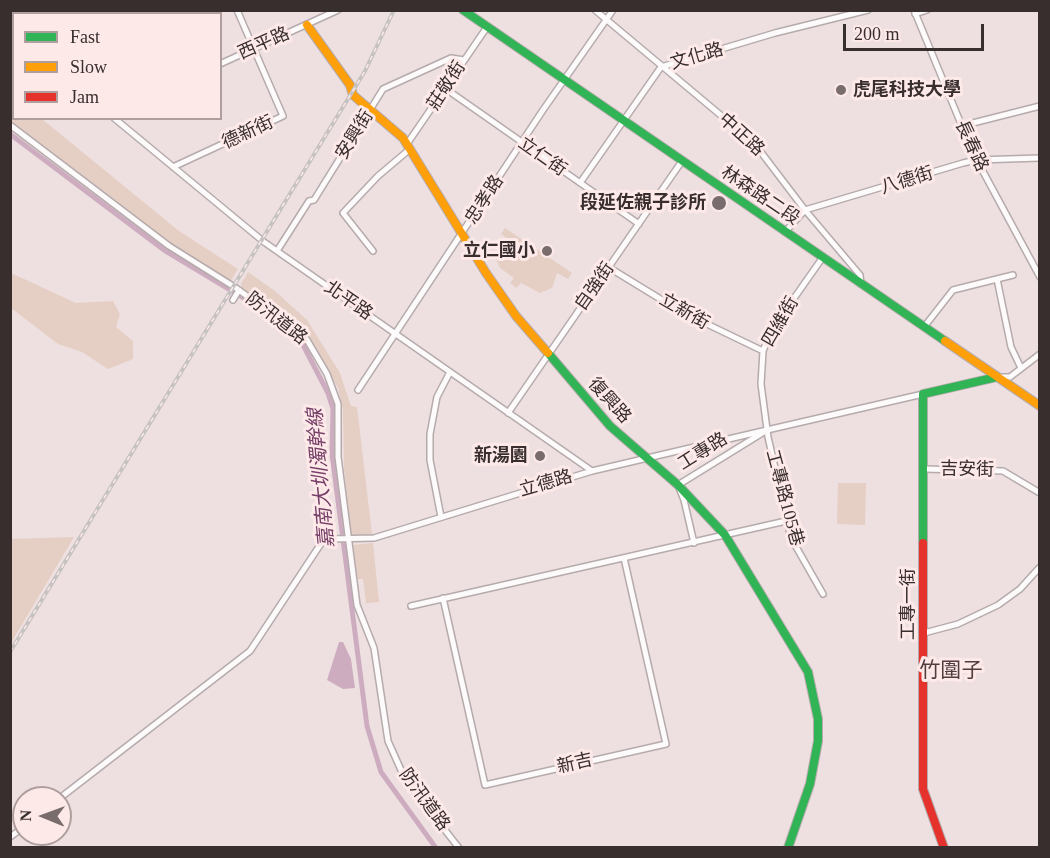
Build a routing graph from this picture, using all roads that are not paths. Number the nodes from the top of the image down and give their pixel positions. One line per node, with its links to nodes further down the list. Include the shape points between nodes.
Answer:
1 (237, 10): 12 (street, 德新街)
2 (338, 10): 10 (street)
3 (463, 10): 11 (street, 林森路二段)
4 (595, 10): 9 (street, 中正路)
5 (613, 10): 9 (street, 忠孝路)
6 (868, 10): 15 (street, 文化路)
7 (927, 10): 8 (street)
8 (915, 12): 23 (street, 長春路)
9 (606, 20): 15 (street, 中正路); 16 (street, 忠孝路)
10 (307, 25): 12 (street, 西平路); 19 (street, 復興路, via 353,94)
11 (487, 27): 13 (street, 莊敬街); 16 (street, 林森路二段)
12 (254, 49): 14 (street, 西平路); 29 (street, 德新街, via 283,116)
13 (464, 60): 17 (street, 莊敬街); 19 (street, 安興街, via 451,58 383,89)
14 (222, 63)
15 (661, 67): 21 (street, 文化路); 31 (street, 中正路, via 754,143)
16 (564, 80): 21 (street, 林森路二段); 24 (street, 忠孝路)
17 (446, 89): 24 (street, 立仁街); 25 (street, 莊敬街)
18 (1040, 106): 23 (street)
19 (371, 111): 25 (street, 復興路, via 396,130); 35 (street, 安興街)
20 (116, 120): 29 (street, 北平路)
21 (623, 120): 28 (street, 林森路二段); 30 (street, 文化路)
22 (10, 125): 43 (street, 防汛道路, via 169,246)
23 (962, 126): 27 (street, 長春路)
24 (522, 142): 30 (street, 立仁街); 34 (street, 忠孝路)
25 (409, 147): 34 (street, 復興路); 36 (street, 莊敬街, via 343,213)
26 (1040, 158): 27 (street, 八德街)
27 (976, 160): 31 (street, 八德街); 40 (street, 長春路)
28 (682, 162): 32 (street, 自強街); 33 (street, 林森路二段)
29 (173, 167): 35 (street, 北平路)
30 (580, 183): 32 (street, 立仁街)
31 (805, 210): 33 (street); 42 (street, 中正路, via 860,275)
32 (639, 224): 38 (street, 自強街)
33 (785, 232): 37 (street, 林森路二段)
34 (463, 233): 46 (street, 忠孝路); 48 (street, 復興路, via 486,273)
35 (277, 251): 46 (street, 北平路)
36 (373, 251)
37 (823, 257): 42 (street, 林森路二段); 47 (street, 四維街, via 780,315)
38 (608, 267): 47 (street, 立新街, via 680,311); 48 (street, 自強街)
39 (1013, 275): 41 (street)
40 (1040, 277)
41 (997, 279): 45 (street, via 953,290); 50 (street, via 1011,347)
42 (861, 284): 45 (street, 林森路二段)
43 (239, 290): 44 (street); 66 (street, 防汛道路, via 307,340 336,392 338,457)
44 (233, 300)
45 (924, 327): 52 (street, 林森路二段)
46 (395, 334): 51 (street, 北平路); 53 (street, 忠孝路)
47 (763, 351): 57 (street, 四維街, via 761,384)
48 (548, 354): 56 (street, 自強街); 58 (street, 復興路, via 609,426)
49 (1040, 354): 50 (street, 工專路)
50 (1021, 368): 52 (street, 工專路, via 1010,377)
51 (450, 372): 56 (street, 北平路); 63 (street, via 437,398 430,434 430,459)
52 (997, 377): 54 (street, 工專路); 55 (street, 林森路二段)
53 (358, 390)
54 (923, 394): 57 (street, 工專路); 59 (street, 工專一街)
55 (1040, 406)
56 (508, 413): 60 (street, 北平路)
57 (767, 430): 58 (street, 立德路); 61 (street, 工專路); 64 (street, 工專路105巷)
58 (646, 458): 60 (street, 立德路); 61 (street, 復興路)
59 (924, 469): 62 (street, 吉安街, via 1003,471); 73 (street, 工專一街)
60 (592, 471): 63 (street, 立德路)
61 (678, 485): 65 (street, 復興路); 67 (street, 工專路)
62 (1040, 493)
63 (441, 517): 66 (street, 立德路, via 375,538)
64 (786, 521): 65 (street); 70 (street, 工專路105巷, via 799,555)
65 (725, 535): 67 (street); 76 (street, 復興路, via 791,641 808,672 814,696 818,719 815,764)
66 (348, 540): 74 (street, 立德路, via 327,539 319,545 250,651); 75 (street, 防汛道路, via 357,605 374,648 385,729 393,755 405,778)
67 (693, 543): 68 (street)
68 (624, 558): 71 (street); 71 (street, 新吉, via 666,744 485,785)
69 (1040, 567): 73 (street, via 998,605 958,624)
70 (823, 594)
71 (443, 598): 72 (street)
72 (411, 606)
73 (924, 633): 77 (street, 工專一街, via 923,789)
74 (72, 789)
75 (459, 848)
76 (788, 848)
77 (944, 848)

